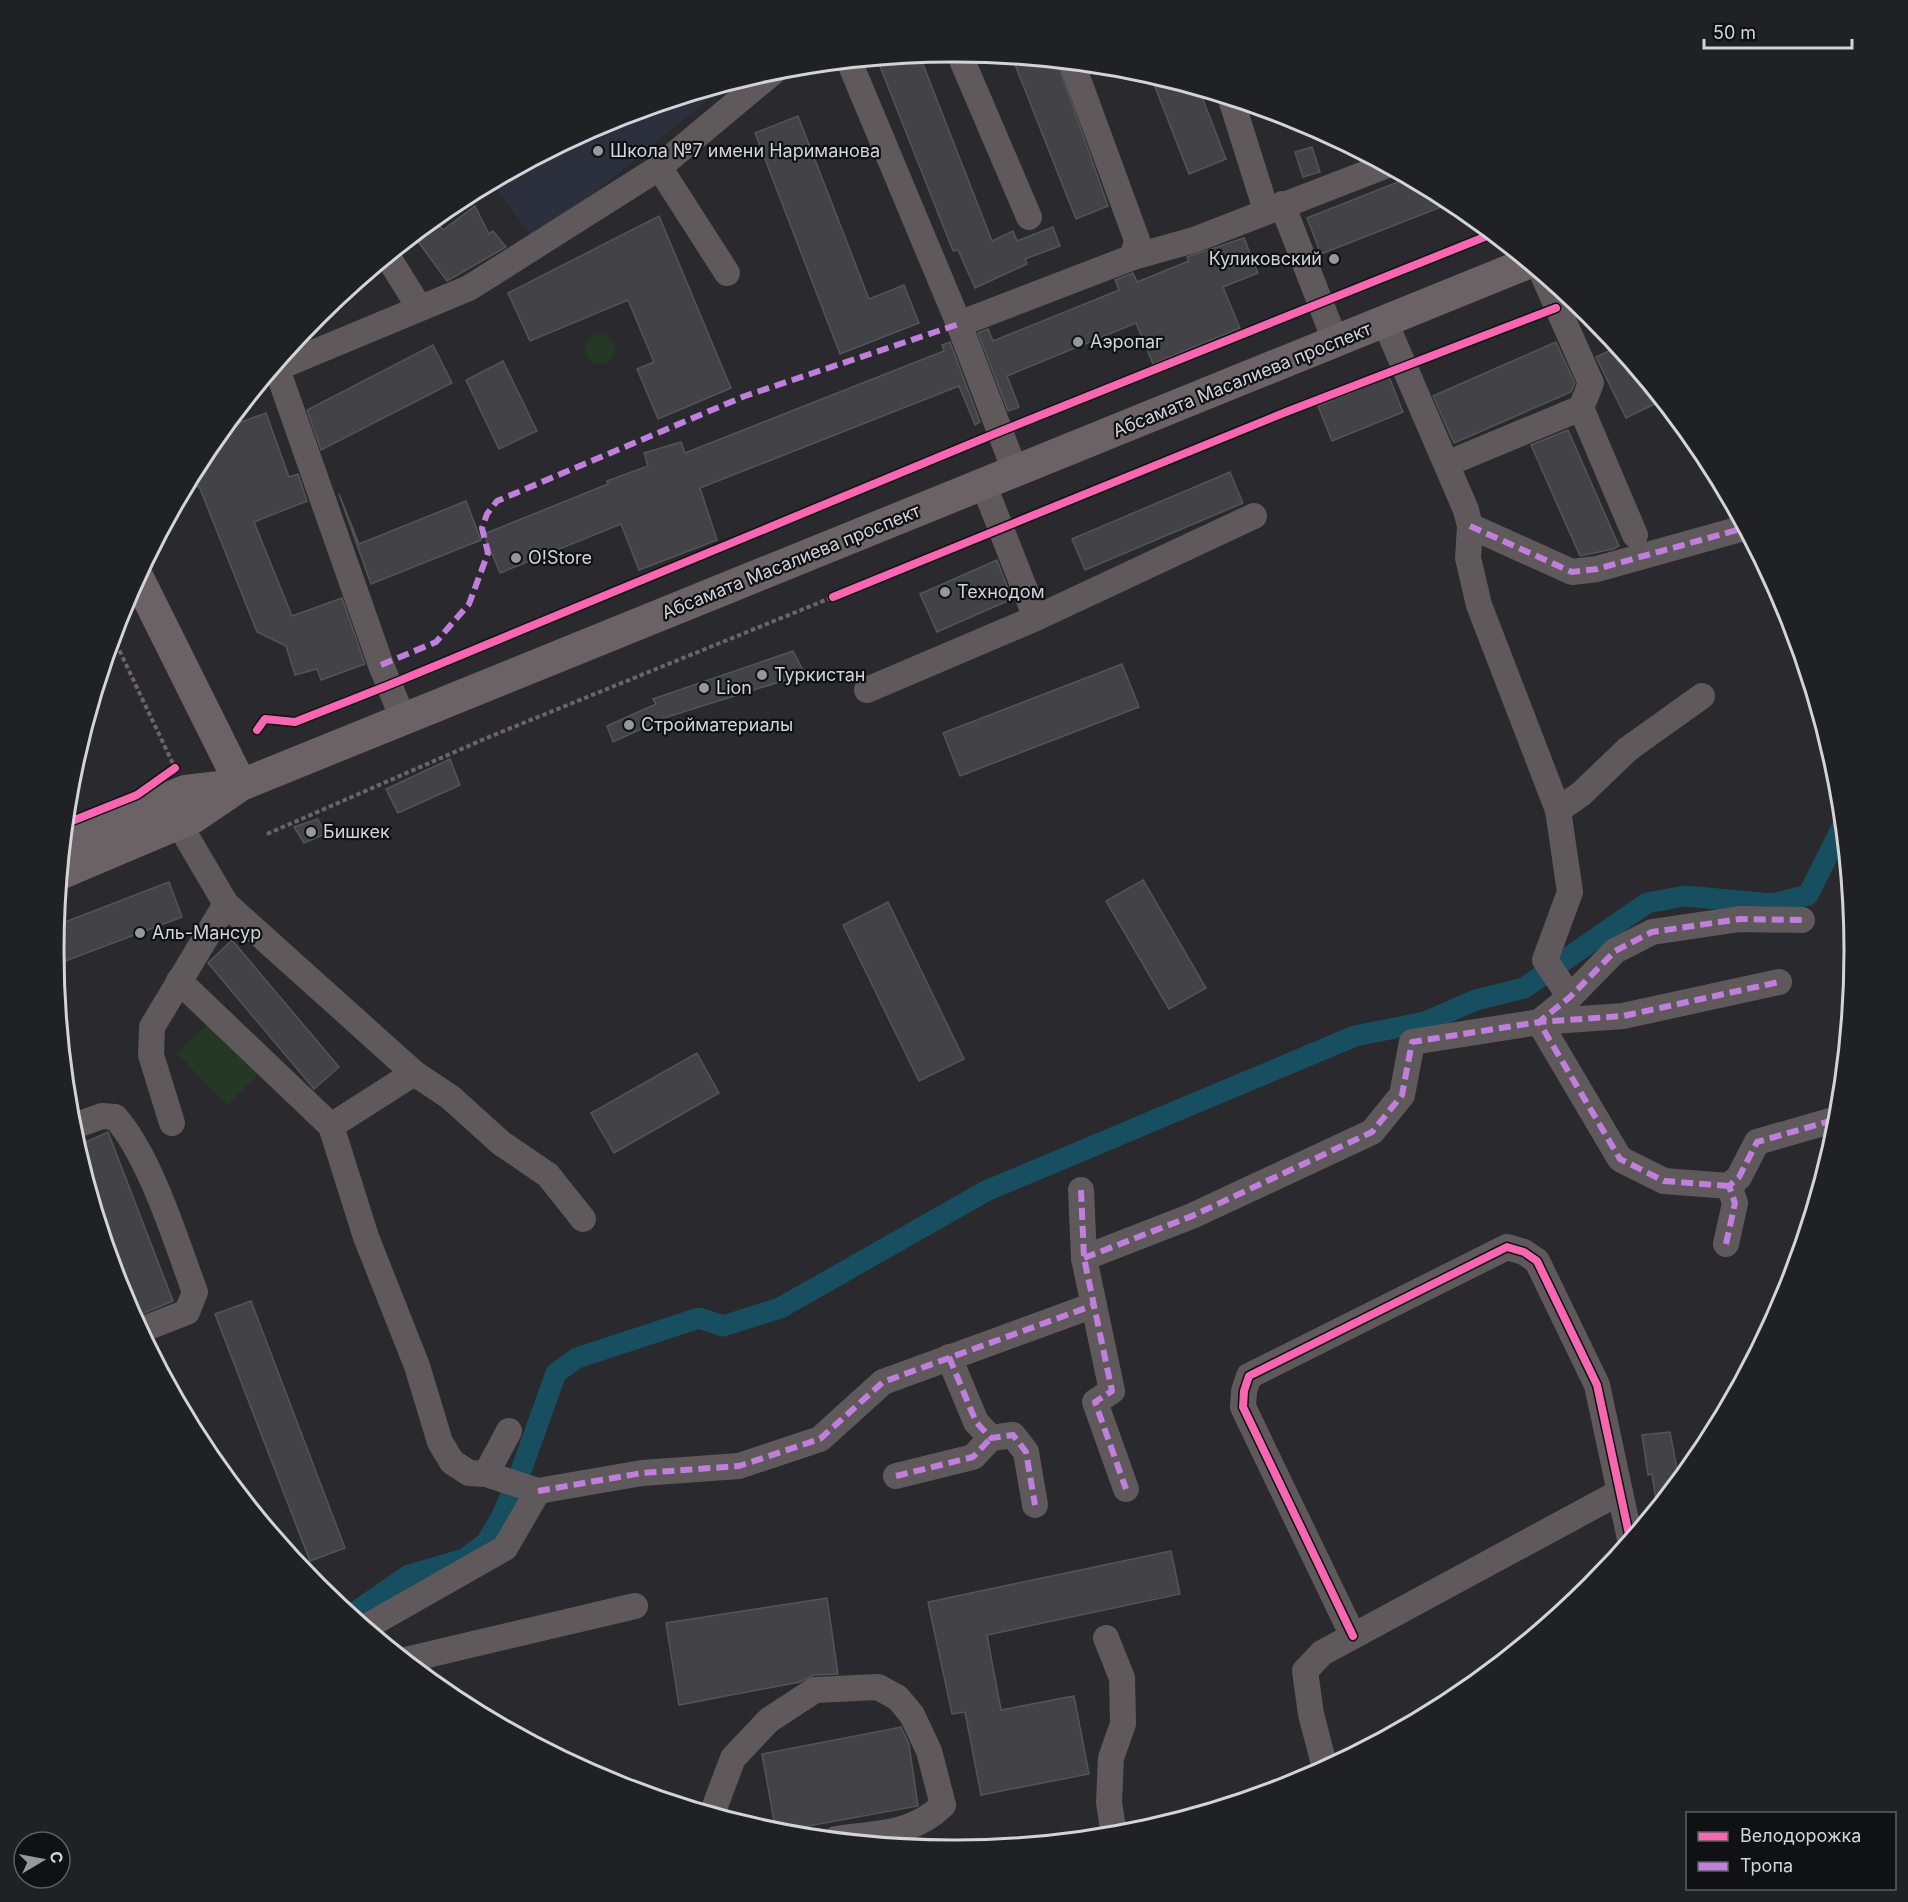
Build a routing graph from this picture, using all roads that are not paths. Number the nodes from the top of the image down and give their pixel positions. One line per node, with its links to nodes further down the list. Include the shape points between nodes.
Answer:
1 (963, 62): 9 (street)
2 (852, 68): 17 (street)
3 (1074, 70): 10 (street, via 1137,240)
4 (759, 84): 6 (street)
5 (1235, 108): 8 (street)
6 (659, 167): 13 (street); 15 (street, via 468,288)
7 (1377, 169): 8 (street)
8 (1274, 207): 10 (street, via 1194,240); 18 (street)
9 (1029, 217)
10 (1133, 257): 17 (street)
11 (391, 263): 15 (street)
12 (1521, 266): 16 (main road, Абсамата Масалиева проспект)
13 (727, 273)
14 (1551, 292): 21 (street, via 1591,383)
15 (419, 308): 19 (street)
16 (1385, 322): 18 (main road, Абсамата Масалиева проспект); 26 (street)
17 (959, 324): 23 (street)
18 (1335, 343): 23 (main road, Абсамата Масалиева проспект)
19 (287, 363)
20 (277, 374): 33 (street)
21 (1581, 408): 22 (street); 28 (street)
22 (1461, 458)
23 (1015, 471): 24 (main road, Абсамата Масалиева проспект)
24 (983, 483): 30 (street); 33 (main road, Абсамата Масалиева проспект)
25 (1254, 516): 30 (street)
26 (1470, 526): 27 (street, via 1572,572 1597,569); 35 (street, via 1468,558 1479,605)
27 (1737, 530)
28 (1635, 535)
29 (142, 588): 34 (main road)
30 (1036, 618): 31 (street)
31 (867, 690)
32 (1702, 696): 35 (street, via 1628,749 1581,794)
33 (403, 719): 34 (main road, Абсамата Масалиева проспект)
34 (241, 785): 36 (main road, Абсамата Масалиева проспект); 37 (main road, via 185,790)
35 (1558, 810): 41 (street, via 1570,892)
36 (179, 824): 38 (main road, Абсамата Масалиева проспект); 39 (street)
37 (72, 837)
38 (68, 870)
39 (226, 904): 42 (street); 45 (street)
40 (1802, 920): 41 (street, via 1740,919 1652,932)
41 (1558, 979): 44 (street)
42 (179, 981): 48 (street, via 152,1027 151,1055); 49 (street)
43 (1779, 982): 44 (street, via 1623,1016)
44 (1539, 1022): 50 (street, via 1620,1159 1664,1181); 54 (street, via 1412,1042 1402,1095 1372,1132 1192,1216)
45 (414, 1073): 49 (street); 52 (street, via 450,1097 501,1143 548,1175)
46 (1827, 1122): 50 (street, via 1757,1142 1739,1177)
47 (82, 1123): 56 (street, via 102,1116 115,1117 122,1125 153,1182 195,1292 188,1312)
48 (172, 1124)
49 (331, 1126): 61 (street, via 366,1237 417,1366 440,1442 452,1462 469,1473)
50 (1729, 1186): 53 (street, via 1735,1203)
51 (1081, 1190): 54 (street)
52 (583, 1218)
53 (1726, 1244)
54 (1084, 1257): 55 (street)
55 (1094, 1305): 57 (street); 62 (street, via 1112,1391 1095,1402)
56 (148, 1327)
57 (949, 1357): 59 (street, via 976,1422); 61 (street, via 883,1382 820,1438 739,1466)
58 (509, 1431): 61 (street)
59 (991, 1438): 60 (street, via 973,1457); 64 (street, via 1013,1435 1026,1452)
60 (896, 1476)
61 (513, 1482): 67 (street, via 505,1548)
62 (1126, 1489)
63 (1620, 1492): 65 (street); 68 (street); 68 (street, via 1597,1385 1537,1261 1524,1252 1507,1247 1249,1376 1243,1407)
64 (1035, 1505)
65 (1628, 1531)
66 (635, 1606): 70 (street)
67 (372, 1623)
68 (1353, 1636): 71 (street, via 1322,1653 1305,1671)
69 (1106, 1638): 73 (street, via 1122,1678 1123,1724 1111,1758)
70 (414, 1658)
71 (1323, 1760)
72 (715, 1807): 74 (street, via 733,1758 769,1720 815,1690 878,1687 898,1698 912,1715 929,1751 943,1805 930,1819 911,1828)
73 (1113, 1826)
74 (861, 1835)

